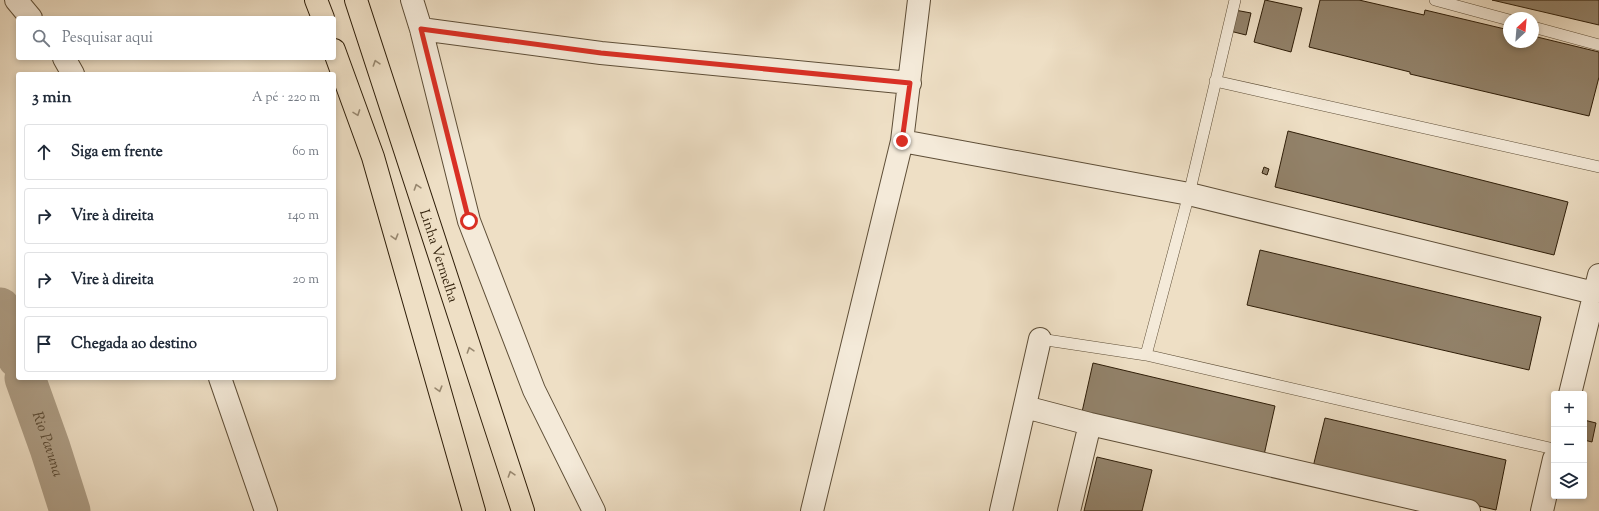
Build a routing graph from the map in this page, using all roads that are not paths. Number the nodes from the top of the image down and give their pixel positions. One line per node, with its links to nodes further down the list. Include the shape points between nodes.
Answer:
1 (16, 0): 8 (street)
2 (316, 0): 9 (highway)
3 (356, 0): 34 (highway, Linha Vermelha, one-way to 3)
4 (412, 0): 11 (street)
5 (919, 0): 18 (street)
6 (1235, 0): 17 (lane)
7 (1435, 0): 10 (lane)
8 (29, 16)
9 (322, 16)
10 (1503, 18)
11 (421, 29): 18 (street, via 601,53); 35 (street, via 469,221 534,390)
12 (1539, 29): 13 (lane)
13 (1599, 45)
14 (336, 56): 33 (highway, one-way to 33, via 373,158)
15 (65, 60): 16 (street)
16 (72, 72)
17 (1215, 81): 20 (lane); 21 (lane)
18 (910, 83): 19 (street)
19 (902, 141): 21 (street); 36 (street)
20 (1599, 167)
21 (1189, 194): 22 (street); 24 (lane)
22 (1597, 284): 26 (street)
23 (1040, 339): 24 (lane); 27 (street)
24 (1146, 355): 29 (lane)
25 (221, 380): 32 (street)
26 (1571, 391)
27 (1025, 407): 28 (street); 37 (street)
28 (1090, 424): 31 (street); 38 (street)
29 (1551, 447)
30 (1553, 463): 40 (street)
31 (1411, 504): 39 (street)
32 (266, 511)
33 (474, 511)
34 (523, 511)
35 (594, 511)
36 (812, 511)
37 (1001, 511)
38 (1069, 511)
39 (1469, 511)
40 (1542, 511)

